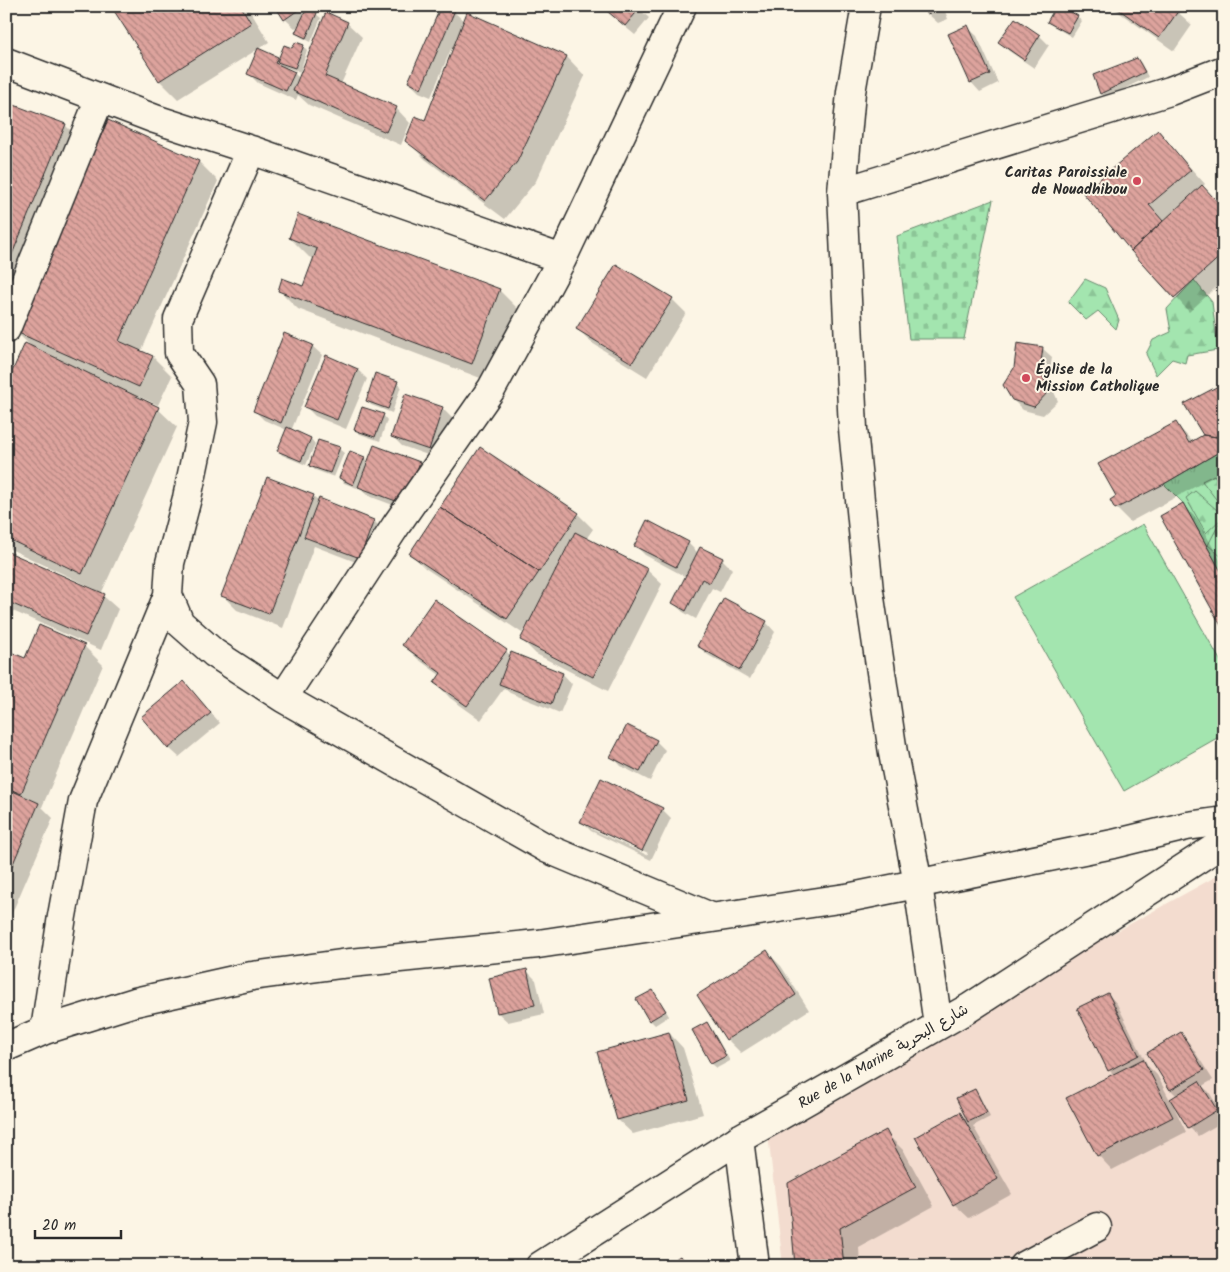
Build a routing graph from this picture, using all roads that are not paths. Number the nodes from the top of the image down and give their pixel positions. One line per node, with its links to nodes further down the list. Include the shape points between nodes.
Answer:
1 (682, 6): 8 (street)
2 (865, 9): 7 (street, via 851,92)
3 (6, 62): 5 (street)
4 (1224, 70): 7 (street, via 1170,91)
5 (100, 98): 6 (street); 9 (street)
6 (251, 150): 8 (street); 10 (street, via 178,318 179,353 200,384 203,422 170,564)
7 (842, 192): 14 (street, via 853,429 869,591 893,753)
8 (562, 259): 11 (street, via 492,388 397,524)
9 (8, 319)
10 (168, 595): 11 (street, via 180,623 196,638); 17 (street, via 83,801)
11 (283, 698): 15 (street, via 548,849)
12 (1224, 821): 14 (street, via 1187,826)
13 (1224, 842): 16 (street, Rue de la Marine شارع البحرية)
14 (918, 884): 15 (street); 16 (street)
15 (711, 917): 17 (street, via 538,944 252,976 135,1002)
16 (938, 1025): 19 (street, Rue de la Marine شارع البحرية)
17 (45, 1030): 18 (street)
18 (6, 1047)
19 (739, 1139): 21 (street, Rue de la Marine شارع البحرية); 22 (street)
20 (1097, 1227): 23 (street)
21 (540, 1266)
22 (755, 1266)
23 (1024, 1266)

